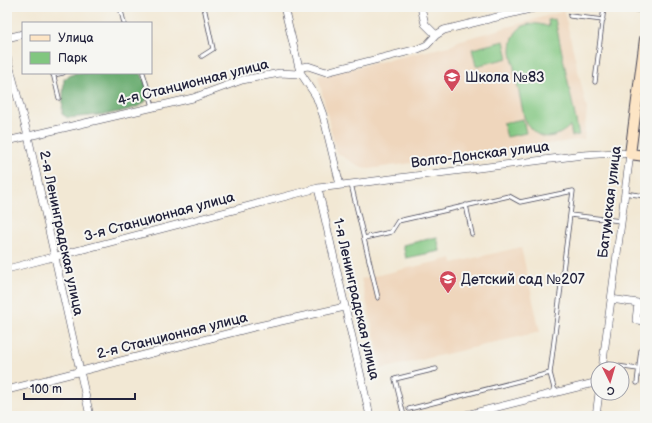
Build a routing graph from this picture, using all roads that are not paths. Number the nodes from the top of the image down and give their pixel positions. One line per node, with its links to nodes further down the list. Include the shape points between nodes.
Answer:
1 (120, 7): 11 (lane)
2 (204, 7): 17 (lane, via 213,49)
3 (284, 7): 19 (street)
4 (421, 7): 13 (street, via 425,24)
5 (538, 7): 13 (street, 4-я Станционная улица, via 444,30)
6 (604, 7): 10 (lane)
7 (624, 7): 8 (street)
8 (645, 9)
9 (570, 16): 10 (lane)
10 (602, 20): 22 (lane)
11 (124, 22)
12 (22, 34): 14 (street)
13 (436, 35): 19 (street, 4-я Станционная улица, via 418,50 326,72 308,66 302,67)
14 (7, 38)
15 (645, 39): 16 (street, Батумская улица)
16 (644, 55): 23 (street, Батумская улица)
17 (202, 56)
18 (7, 57): 26 (street, 2-я Ленинградская улица)
19 (300, 72): 25 (street, 4-я Станционная улица, via 294,75 280,73 242,80 193,98); 31 (street, via 316,96 323,115)
20 (53, 74): 24 (lane)
21 (143, 74): 25 (lane)
22 (595, 82)
23 (642, 86): 28 (street, Батумская улица)
24 (59, 98)
25 (153, 106): 26 (street, 4-я Станционная улица)
26 (28, 136): 27 (street, 4-я Станционная улица); 40 (street, 2-я Ленинградская улица)
27 (7, 141)
28 (630, 154): 29 (street, Волго-Донская улица); 30 (street, Волго-Донская улица, via 583,156); 33 (street, Батумская улица)
29 (645, 156)
30 (351, 183): 31 (street, Волго-Донская улица); 39 (lane)
31 (340, 185): 32 (street, Волго-Донская улица)
32 (318, 188): 40 (street, 3-я Станционная улица); 45 (street, 1-я Ленинградская улица)
33 (624, 193): 34 (lane); 37 (street, Батумская улица)
34 (645, 196)
35 (466, 206): 36 (lane, via 509,196 520,202 573,191); 38 (lane); 39 (lane, via 398,221 391,232)
36 (570, 215): 37 (lane); 53 (lane)
37 (621, 221): 43 (street, Батумская улица)
38 (472, 234)
39 (364, 238): 42 (lane)
40 (54, 257): 41 (street, 3-я Станционная улица); 52 (street, 2-я Ленинградская улица)
41 (7, 269)
42 (378, 298)
43 (611, 299): 44 (street); 48 (street, Батумская улица)
44 (642, 303): 46 (street, via 636,320)
45 (345, 307): 52 (street, 2-я Станционная улица, via 254,327); 61 (street, 1-я Ленинградская улица)
46 (645, 321)
47 (641, 350): 51 (lane)
48 (603, 361)
49 (630, 368): 51 (lane)
50 (436, 369): 62 (lane, via 395,379)
51 (638, 369): 54 (lane)
52 (79, 372): 56 (street, 2-я Станционная улица); 60 (street, 2-я Ленинградская улица)
53 (550, 373): 57 (lane); 59 (lane)
54 (636, 383)
55 (590, 384): 57 (street)
56 (7, 390)
57 (555, 394): 63 (street)
58 (598, 401): 64 (street)
59 (409, 409)
60 (90, 416)
61 (370, 416)
62 (404, 416)
63 (462, 416)
64 (596, 416)

